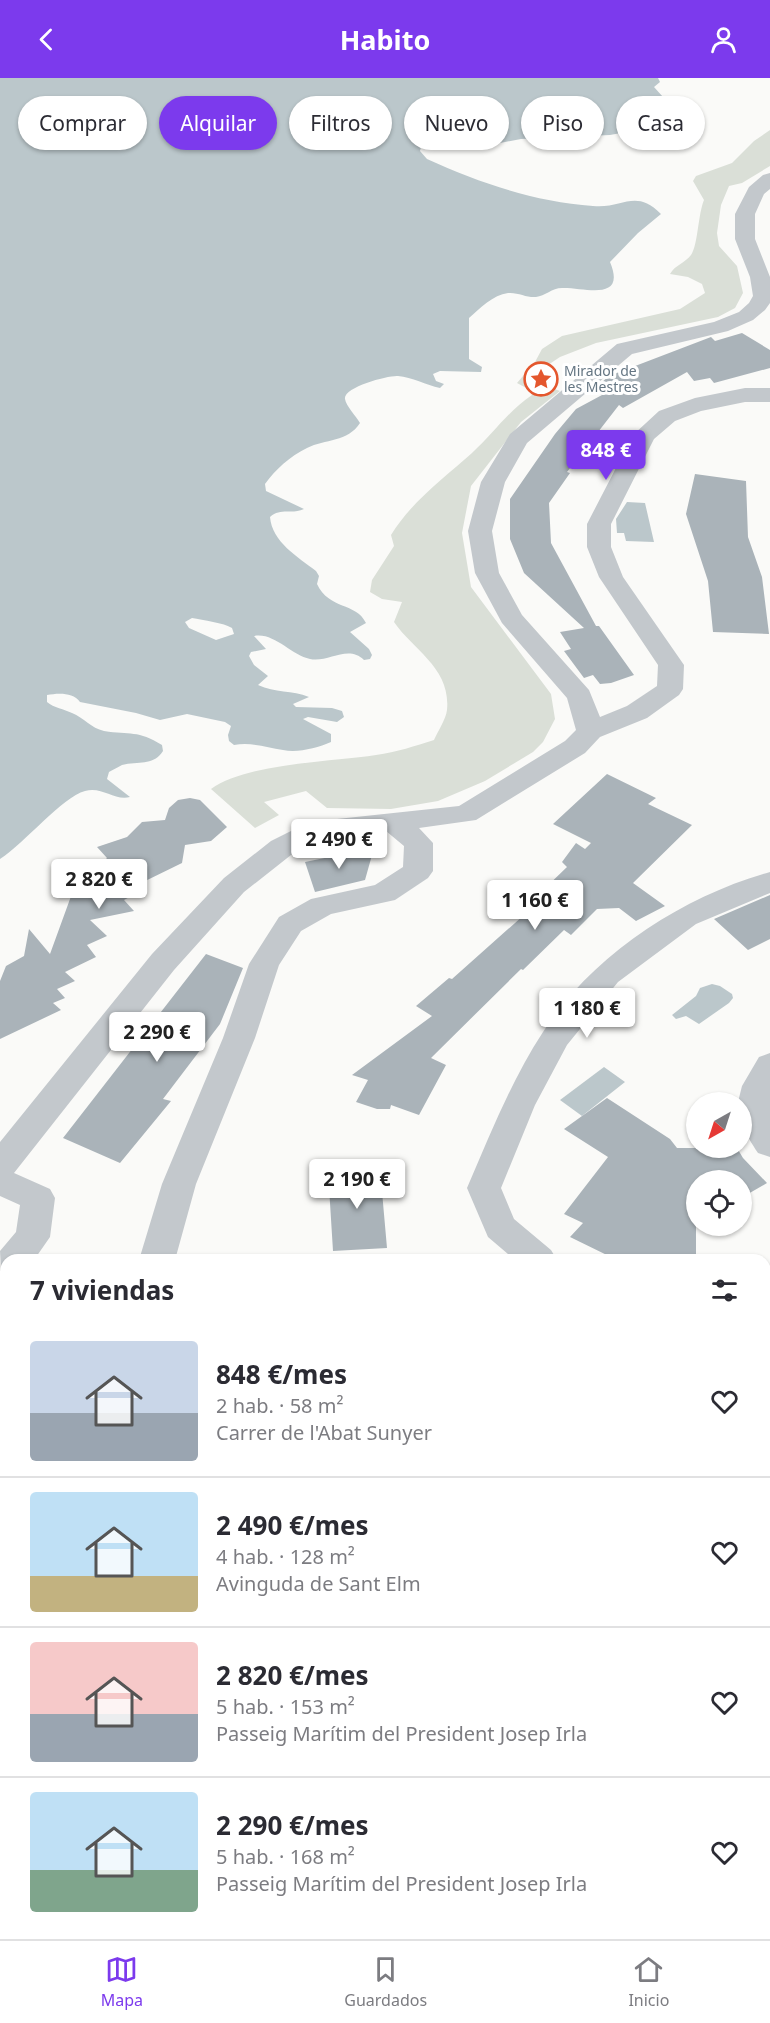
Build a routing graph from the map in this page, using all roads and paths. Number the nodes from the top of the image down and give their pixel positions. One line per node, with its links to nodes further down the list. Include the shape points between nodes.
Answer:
1 (770, 179): 3 (street, via 756,191 745,214 745,239 763,296 758,306 721,327 625,350 518,439 492,482 480,531 487,573 511,618 580,696)
2 (770, 395): 3 (street, via 745,395 695,405 667,416 644,435 599,524 599,547 611,577 671,665 670,689 638,712)
3 (590, 731): 4 (street, via 575,747 466,814)
4 (394, 823): 8 (street, via 319,829 281,848 234,885 163,962); 11 (street, via 419,843 418,872 384,892 322,906 290,924 264,964 239,1038 179,1184)
5 (770, 882): 12 (street, via 685,917 607,974 555,1038 519,1105 484,1188 500,1227)
6 (770, 1065): 7 (street, via 753,1100 757,1125)
7 (770, 1144)
8 (0, 1166)
9 (0, 1181): 10 (street, via 38,1198 33,1238)
10 (18, 1254)
11 (159, 1254)
12 (532, 1254)

